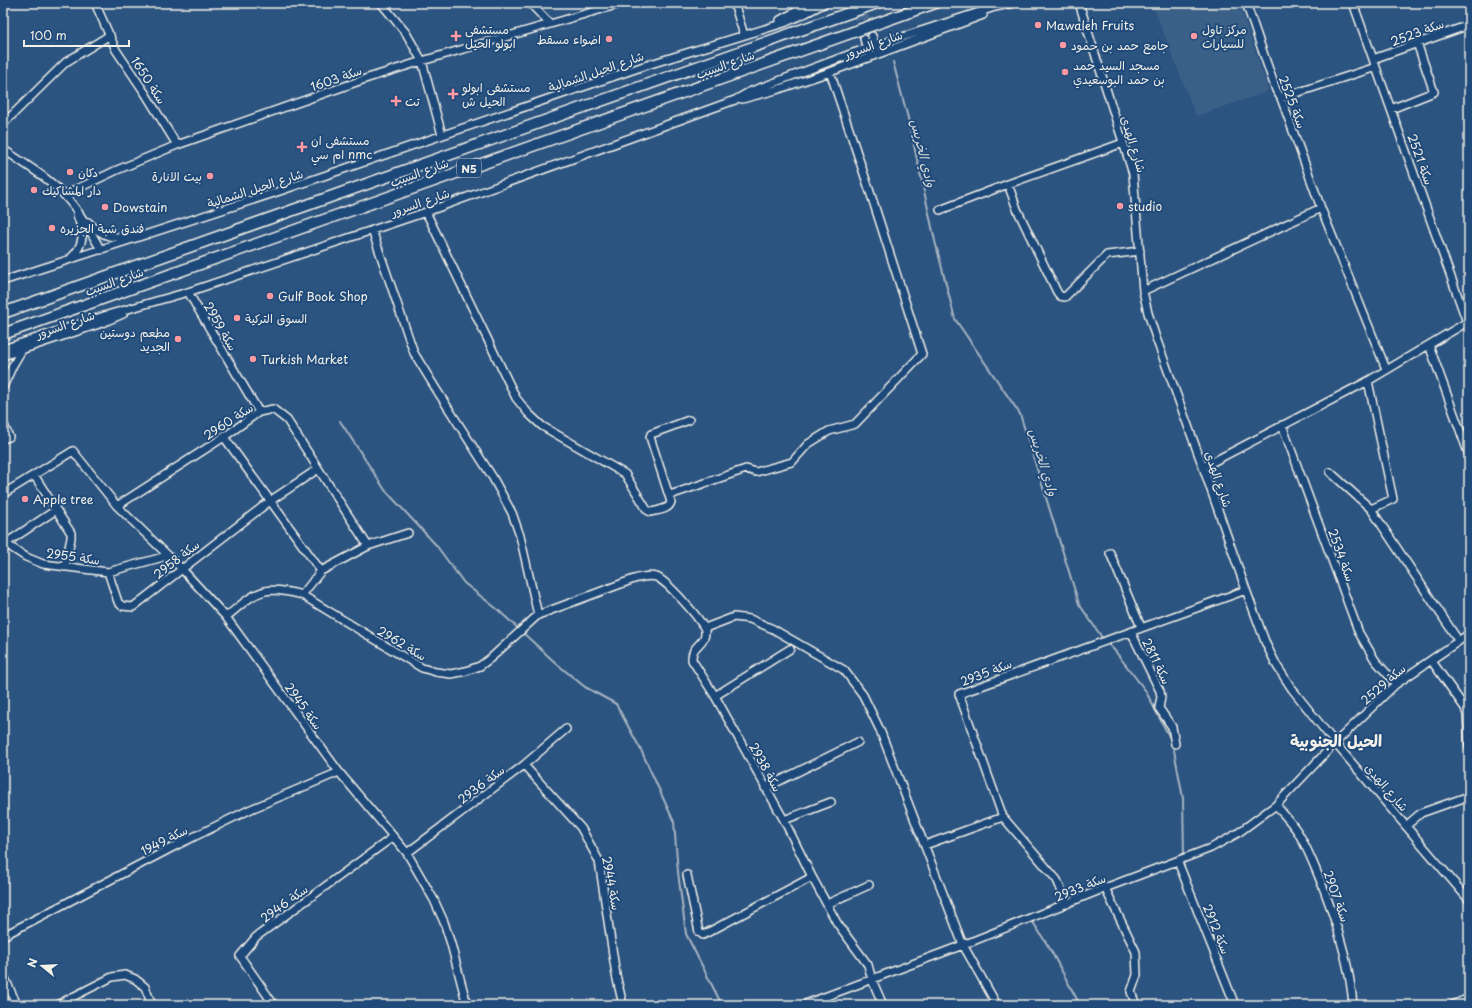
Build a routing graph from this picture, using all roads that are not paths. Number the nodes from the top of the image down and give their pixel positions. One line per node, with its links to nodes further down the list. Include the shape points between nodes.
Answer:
1 (95, 3): 19 (street, سكة 1650)
2 (381, 3): 28 (street, via 406,33)
3 (530, 3): 15 (street)
4 (623, 3): 14 (street, سكة 1603)
5 (734, 3): 18 (street)
6 (812, 3): 17 (street, شارع الحيل الشمالية)
7 (825, 3): 17 (street, شارع الحيل الشمالية, via 784,23)
8 (877, 3): 55 (highway, شارع السيب / N5)
9 (935, 3): 57 (highway, شارع السيب / N5)
10 (1014, 3): 23 (street, شارع السرور); 25 (street, شارع السرور)
11 (1078, 3): 36 (street, شارع الهدى)
12 (1246, 3): 31 (street, سكة 2525)
13 (1353, 3): 27 (street, سكة 2521)
14 (611, 5): 15 (street, سكة 1603)
15 (550, 24): 28 (street, سكة 1603)
16 (1469, 25): 22 (street, سكة 2523)
17 (764, 29): 18 (street, شارع الحيل الشمالية)
18 (744, 34): 35 (street, شارع الحيل الشمالية)
19 (110, 35): 34 (street, via 66,62); 37 (street, سكة 1650, via 116,50)
20 (872, 36): 23 (street)
21 (864, 39): 24 (street)
22 (1417, 44): 27 (street, سكة 2523); 33 (street, via 1434,92)
23 (875, 46): 24 (street, شارع السرور); 25 (street)
24 (867, 48): 26 (street); 32 (street, شارع السرور, via 749,92)
25 (878, 53): 26 (street, شارع السرور)
26 (869, 56): 30 (street, شارع السرور)
27 (1373, 59): 29 (street, سكة 2521)
28 (422, 61): 35 (street); 37 (street, سكة 1603)
29 (1376, 67): 31 (street); 33 (street, سكة 2521)
30 (830, 72): 32 (street, شارع السرور); 78 (street, via 922,354 854,424 829,431 808,444 792,462 756,472 746,469)
31 (1281, 98): 42 (street, سكة 2525)
32 (735, 100): 44 (street, شارع السرور)
33 (1391, 108): 56 (street, سكة 2521)
34 (3, 124)
35 (442, 135): 46 (street, شارع الحيل الشمالية)
36 (1123, 143): 39 (street); 49 (street, شارع الهدى, via 1133,174)
37 (177, 146): 40 (street, سكة 1603)
38 (3, 150): 40 (street)
39 (1008, 184): 43 (street); 49 (street, via 1060,296 1065,296 1108,255)
40 (64, 195): 41 (street)
41 (73, 206): 45 (street); 50 (street, via 81,226 82,237 81,245)
42 (1320, 208): 52 (street); 63 (street, سكة 2525)
43 (940, 210)
44 (426, 212): 47 (street, شارع السرور); 78 (street, via 516,398 528,413 542,426 625,474 647,510 651,512 667,508 671,502)
45 (82, 217): 46 (street, via 98,232 112,237); 48 (street)
46 (162, 230): 48 (street, شارع الحيل الشمالية)
47 (372, 230): 53 (street, شارع السرور); 94 (street, via 414,353 493,478 512,513 520,536)
48 (101, 250): 50 (street, شارع الحيل الشمالية)
49 (1140, 251): 52 (street, شارع الهدى)
50 (69, 260): 51 (street, شارع الحيل الشمالية)
51 (3, 281)
52 (1143, 291): 73 (street, شارع الهدى, via 1156,338)
53 (188, 292): 54 (street, شارع السرور); 66 (street, سكة 2959)
54 (132, 309): 59 (street, شارع السرور); 60 (street, شارع السرور, via 113,319)
55 (3, 313)
56 (1468, 321): 58 (street)
57 (3, 334)
58 (1428, 345): 63 (street); 72 (street)
59 (3, 349)
60 (22, 350): 61 (street, شارع السرور); 62 (street)
61 (3, 357): 62 (street)
62 (12, 365): 65 (street)
63 (1386, 369): 64 (street)
64 (1368, 381): 69 (street); 81 (street, via 1393,498)
65 (3, 387)
66 (259, 412): 70 (street, سكة 2960); 74 (street, سكة 2960, via 273,408 287,420)
67 (688, 420): 78 (street, via 651,434 650,437)
68 (3, 423): 71 (street, via 9,437)
69 (1282, 425): 73 (street); 103 (street, سكة 2534, via 1359,633 1375,660)
70 (224, 437): 79 (street); 80 (street, سكة 2960)
71 (3, 439)
72 (1469, 455)
73 (1203, 467): 92 (street, شارع الهدى)
74 (318, 469): 79 (street, سكة 2958); 85 (street, سكة 2960)
75 (1330, 472): 81 (street)
76 (34, 475): 77 (street); 80 (street, سكة 2945, via 73,451); 82 (street)
77 (3, 494)
78 (670, 495)
79 (270, 500): 89 (street, سكة 2958); 90 (street)
80 (117, 506): 87 (street, سكة 2945)
81 (1371, 509): 100 (street)
82 (56, 510): 84 (street); 88 (street, via 70,533)
83 (408, 533): 85 (street)
84 (4, 542): 88 (street, سكة 2955, via 26,557 43,564)
85 (368, 546): 90 (street)
86 (1110, 553): 97 (street)
87 (167, 556): 89 (street, سكة 2945); 91 (street, سكة 2955)
88 (65, 567): 91 (street, سكة 2955)
89 (181, 568): 91 (street, سكة 2958, via 133,607 122,606 118,602); 95 (street, سكة 2945)
90 (321, 571): 93 (street)
91 (108, 572)
92 (1246, 590): 97 (street, سكة 2935); 107 (street, شارع الهدى, via 1277,666)
93 (302, 595): 94 (street, سكة 2962, via 422,668 451,674 480,666 492,658); 95 (street, سكة 2962, via 285,590 263,591)
94 (538, 615): 96 (street, سكة 2962, via 634,579 656,577 666,583)
95 (226, 617): 111 (street, سكة 2945)
96 (705, 628): 104 (street, سكة 2938, via 704,638 691,654 692,660); 120 (street, via 734,617 750,619 773,629 844,670 863,695 880,730)
97 (1141, 628): 98 (street, سكة 2935)
98 (1130, 632): 108 (street, سكة 2811, via 1160,691 1159,708 1172,728); 116 (street, سكة 2935, via 959,694)
99 (1469, 634): 100 (street, سكة 2529)
100 (1458, 640): 102 (street, سكة 2529)
101 (790, 649): 104 (street)
102 (1431, 660): 103 (street, سكة 2529); 109 (street, via 1465,708 1468,716)
103 (1396, 684): 107 (street, سكة 2529)
104 (715, 696): 112 (street, سكة 2938)
105 (566, 729): 110 (street, سكة 2936)
106 (858, 742): 112 (street)
107 (1335, 743): 115 (street, سكة 2933); 118 (street, شارع الهدى)
108 (1175, 744)
109 (1469, 746)
110 (524, 765): 121 (street, سكة 2936); 140 (street, سكة 2944, via 581,828 599,861)
111 (338, 772): 119 (street, سكة 2945); 130 (street, سكة 1949, via 251,809 179,844)
112 (765, 788): 117 (street, سكة 2938)
113 (1469, 796): 118 (street, via 1421,813)
114 (831, 802): 117 (street)
115 (1276, 805): 122 (street, سكة 2933, via 1238,833 1212,848); 146 (street, سكة 2907, via 1304,844 1320,880 1340,940)
116 (1003, 818): 120 (street); 129 (street, سكة 2935, via 1058,880)
117 (784, 820): 124 (street, سكة 2938)
118 (1406, 826): 127 (street, شارع الهدى)
119 (393, 837): 121 (street, سكة 2945); 138 (street, سكة 2946, via 256,937 240,956)
120 (924, 845): 131 (street)
121 (406, 853): 139 (street, سكة 2945, via 444,922)
122 (1178, 862): 126 (street, سكة 2933); 145 (street, سكة 2912)
123 (687, 875): 124 (street, via 699,932 703,935)
124 (812, 877): 128 (street, سكة 2938)
125 (869, 885): 128 (street)
126 (1106, 888): 129 (street, سكة 2933); 144 (street, via 1136,952 1137,975 1131,992)
127 (1469, 900)
128 (827, 904): 133 (street, سكة 2938, via 840,928 868,965)
129 (1067, 904): 131 (street, سكة 2933)
130 (3, 936)
131 (963, 945): 133 (street, سكة 2933); 143 (street)
132 (3, 974): 135 (street)
133 (872, 980): 141 (street, سكة 2933); 142 (street, سكة 2938)
134 (1469, 998): 147 (street)
135 (17, 1005)
136 (57, 1005): 137 (street, via 112,977 125,975 144,987)
137 (152, 1005)
138 (274, 1005)
139 (467, 1005)
140 (623, 1005)
141 (804, 1005)
142 (884, 1005)
143 (997, 1005)
144 (1136, 1005)
145 (1235, 1005)
146 (1353, 1005)
147 (1452, 1005)

